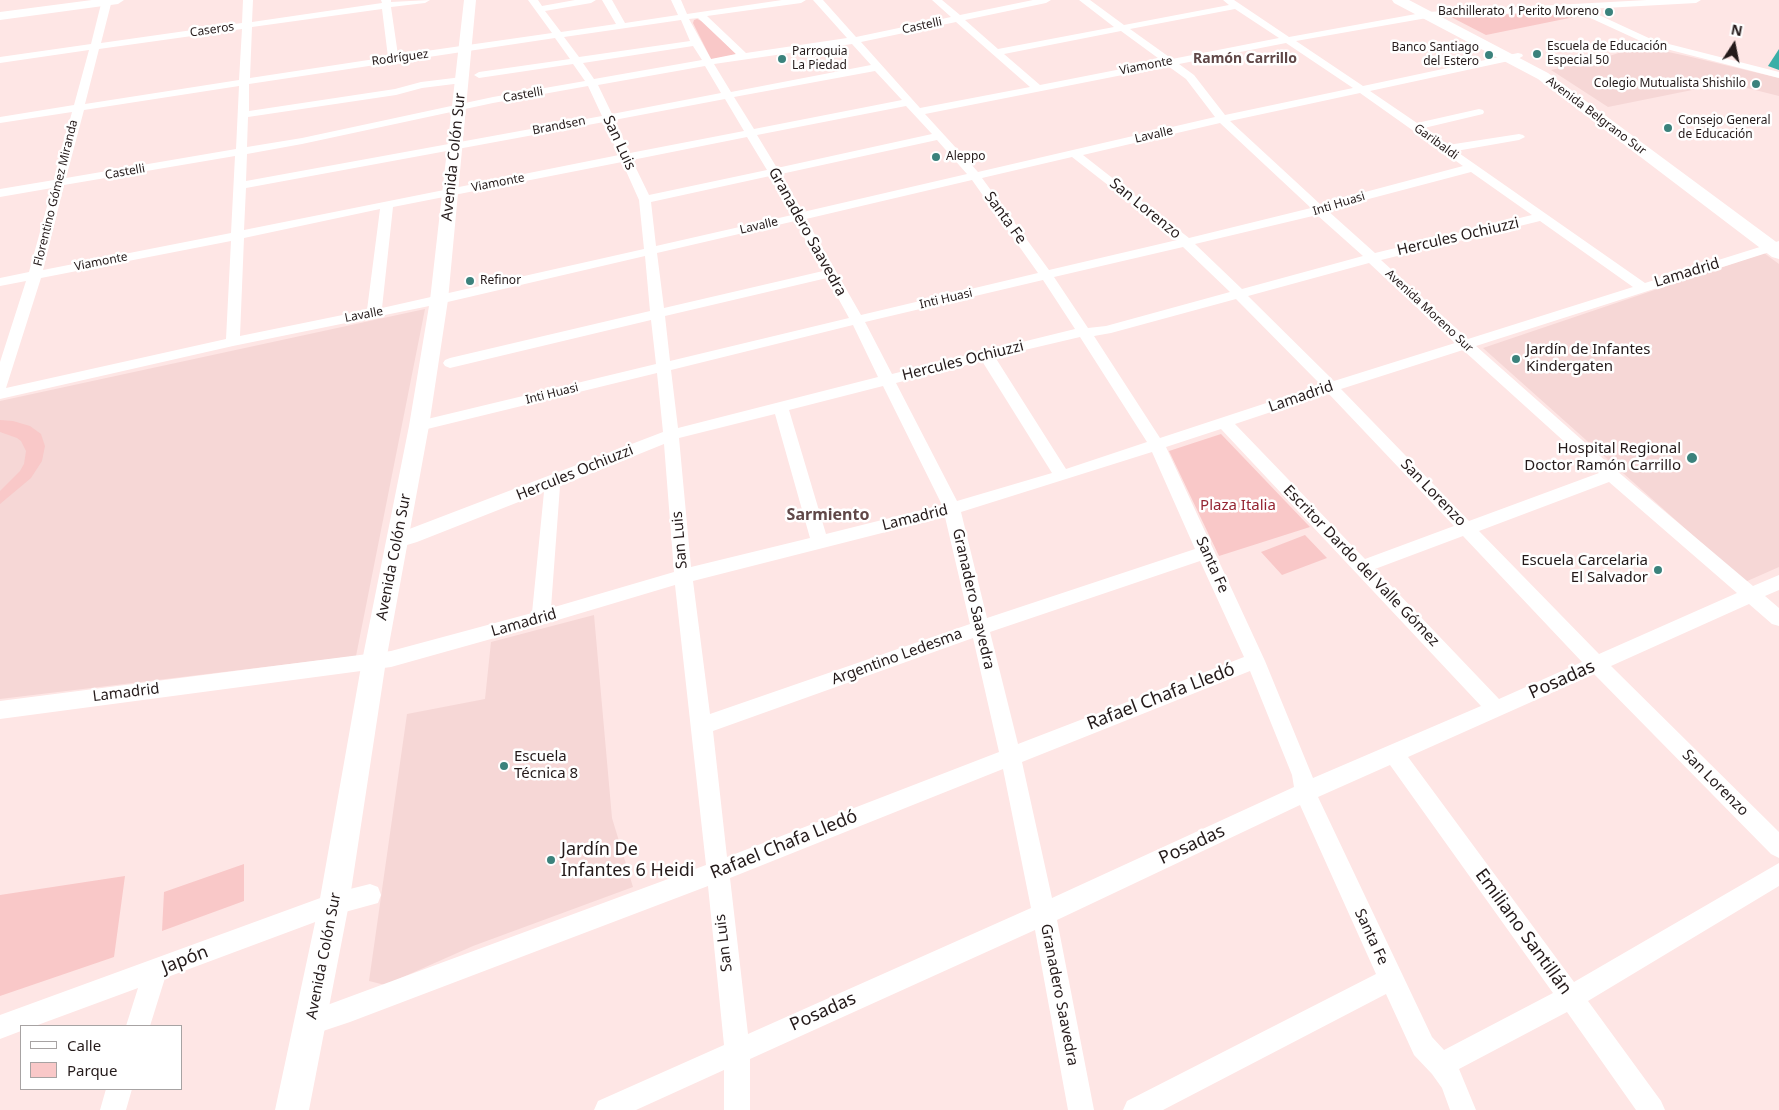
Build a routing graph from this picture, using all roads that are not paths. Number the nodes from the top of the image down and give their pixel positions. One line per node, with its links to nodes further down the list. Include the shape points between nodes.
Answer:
1 (110, 0): 22 (main road); 32 (street, Florentino Gómez Miranda)
2 (248, 0): 25 (street)
3 (425, 0): 17 (street, Caseros)
4 (470, 0): 33 (main road, Avenida Colón Sur)
5 (591, 0): 19 (street)
6 (607, 0): 26 (street)
7 (676, 0): 23 (street, Granadero Saavedra)
8 (801, 0): 23 (street, Rodríguez)
9 (818, 0): 29 (street, Santa Fe)
10 (937, 0): 24 (street)
11 (1046, 0): 24 (street, Castelli)
12 (1084, 0): 27 (street, Avenida Moreno Sur)
13 (1399, 0): 21 (highway, Avenida Belgrano Sur)
14 (1409, 0): 21 (highway, Avenida Belgrano Sur)
15 (1558, 0): 20 (street)
16 (1696, 0): 20 (street, Viamonte)
17 (387, 3): 25 (street, Caseros, via 318,11); 37 (street)
18 (1232, 3): 27 (street); 30 (street, Garibaldi)
19 (537, 4): 28 (street, San Luis)
20 (1575, 8): 21 (street, Viamonte); 44 (street, via 1650,42)
21 (1431, 14): 30 (street, Viamonte); 36 (highway, Avenida Belgrano Sur)
22 (0, 16)
23 (693, 16): 26 (street, Rodríguez); 31 (street, Granadero Saavedra); 35 (street, Granadero Saavedra)
24 (958, 19): 29 (street, Castelli); 34 (street)
25 (247, 25): 32 (street, Caseros); 46 (street)
26 (623, 26): 28 (street, Rodríguez)
27 (1122, 27): 34 (street); 40 (street, Avenida Moreno Sur)
28 (560, 36): 33 (street, Rodríguez); 39 (street, San Luis)
29 (853, 40): 35 (street, Castelli); 42 (street, Santa Fe)
30 (1286, 40): 40 (street, Viamonte); 49 (street, Garibaldi)
31 (696, 43): 39 (street); 41 (street, Granadero Saavedra)
32 (94, 47): 38 (street, Caseros); 53 (street, Florentino Gómez Miranda)
33 (467, 49): 37 (street, Rodríguez); 45 (main road, Avenida Colón Sur)
34 (997, 52): 48 (street)
35 (744, 56): 41 (street, Castelli)
36 (1514, 57): 49 (street, Lavalle); 83 (highway, Avenida Belgrano Sur)
37 (393, 59): 46 (street, Rodríguez)
38 (0, 60)
39 (577, 61): 43 (street); 47 (street, San Luis)
40 (1170, 62): 48 (street, Viamonte); 58 (street, Avenida Moreno Sur, via 1194,82)
41 (709, 63): 47 (street, Castelli); 50 (street, Granadero Saavedra)
42 (878, 68): 50 (street, Brandsen); 51 (street, Santa Fe)
43 (479, 75)
44 (1779, 75)
45 (462, 80): 52 (main road, Avenida Colón Sur); 56 (street)
46 (245, 82): 53 (street, Rodríguez); 56 (street)
47 (592, 83): 52 (street, Castelli); 57 (street, San Luis)
48 (1036, 87): 54 (street, Viamonte)
49 (1361, 89): 58 (street, Lavalle); 60 (street, Garibaldi)
50 (728, 95): 57 (street, Brandsen); 61 (street, Granadero Saavedra)
51 (908, 102): 54 (street, Santa Fe); 61 (street, Viamonte)
52 (459, 107): 64 (main road, Avenida Colón Sur); 66 (street, Castelli)
53 (78, 108): 59 (street, Rodríguez); 72 (street, Florentino Gómez Miranda)
54 (917, 112): 62 (street, Santa Fe)
55 (1479, 112): 60 (street)
56 (243, 115): 66 (street)
57 (607, 117): 64 (street, Brandsen); 68 (street, San Luis)
58 (1222, 119): 67 (street, Lavalle); 78 (street, Avenida Moreno Sur)
59 (0, 120)
60 (1414, 127): 65 (street, Garibaldi)
61 (750, 133): 68 (street, Viamonte); 70 (street, Granadero Saavedra)
62 (938, 136): 70 (street); 71 (street, Santa Fe)
63 (1519, 137): 65 (street)
64 (455, 147): 73 (street, Brandsen); 74 (main road, Avenida Colón Sur)
65 (1444, 148): 69 (street, Garibaldi)
66 (242, 152): 72 (street, Castelli); 73 (street)
67 (1074, 153): 71 (street, Lavalle); 82 (street, San Lorenzo)
68 (626, 157): 74 (street, Viamonte); 76 (street, San Luis)
69 (1471, 168): 78 (street, Inti Huasi); 80 (street, Garibaldi)
70 (774, 172): 76 (street); 79 (street, Granadero Saavedra)
71 (974, 176): 79 (street, Lavalle); 88 (street, Santa Fe)
72 (58, 184): 75 (street, Castelli); 87 (street, Florentino Gómez Miranda)
73 (241, 185): 81 (street)
74 (450, 192): 77 (street, Viamonte); 92 (main road, Avenida Colón Sur)
75 (0, 193)
76 (645, 200): 84 (street, San Luis)
77 (387, 205): 81 (street, Viamonte); 93 (street)
78 (1319, 209): 82 (street, Inti Huasi); 85 (street, Avenida Moreno Sur)
79 (798, 217): 84 (street, Lavalle); 86 (street, Granadero Saavedra)
80 (1541, 217): 85 (street, Hercules Ochiuzzi); 90 (street, Garibaldi)
81 (239, 235): 87 (street, Viamonte); 99 (street)
82 (1186, 242): 88 (street, Inti Huasi); 91 (street, San Lorenzo)
83 (1777, 246): 90 (street, Lamadrid)
84 (651, 251): 92 (street, Lavalle); 94 (street, San Luis)
85 (1372, 258): 91 (street, Hercules Ochiuzzi); 100 (street, Avenida Moreno Sur)
86 (829, 273): 94 (street); 95 (street, Granadero Saavedra)
87 (35, 275): 89 (street, Viamonte); 96 (street, Florentino Gómez Miranda)
88 (1046, 275): 95 (street, Inti Huasi); 97 (street, Santa Fe)
89 (0, 282)
90 (1642, 287): 100 (street, Lamadrid)
91 (1239, 294): 97 (street, Hercules Ochiuzzi, via 1106,330); 106 (street, San Lorenzo)
92 (439, 300): 93 (street, Lavalle); 110 (main road, Avenida Colón Sur)
93 (374, 313): 99 (street, Lavalle)
94 (658, 313): 102 (street); 103 (street, San Luis)
95 (857, 320): 103 (street, Inti Huasi); 104 (street, Granadero Saavedra)
96 (18, 331): 98 (street); 105 (street, Florentino Gómez Miranda)
97 (1085, 332): 101 (street, Hercules Ochiuzzi); 112 (street, Santa Fe)
98 (0, 335)
99 (233, 342): 107 (street, Lavalle)
100 (1466, 345): 106 (street, Lamadrid); 113 (street, Avenida Moreno Sur)
101 (986, 355): 104 (street, Hercules Ochiuzzi); 114 (street)
102 (450, 363)
103 (662, 367): 110 (street, Inti Huasi); 111 (street, San Luis)
104 (888, 380): 108 (street, Hercules Ochiuzzi); 116 (street, Granadero Saavedra)
105 (0, 385)
106 (1331, 387): 109 (street, Lamadrid); 117 (street, San Lorenzo)
107 (0, 394)
108 (781, 408): 111 (street, Hercules Ochiuzzi); 119 (street)
109 (1225, 423): 112 (street, Lamadrid); 121 (street, Escritor Dardo del Valle Gómez)
110 (419, 426): 118 (main road, Avenida Colón Sur)
111 (671, 435): 115 (street, Hercules Ochiuzzi); 122 (street, San Luis)
112 (1157, 446): 114 (street, Lamadrid); 120 (street, Santa Fe)
113 (1611, 475): 117 (street); 124 (street, Avenida Moreno Sur)
114 (1062, 476): 116 (street, Lamadrid)
115 (551, 484): 118 (street, Hercules Ochiuzzi); 125 (street)
116 (952, 509): 119 (street, Lamadrid); 127 (street, Granadero Saavedra)
117 (1466, 528): 121 (street); 130 (street, San Lorenzo)
118 (397, 541): 128 (main road, Avenida Colón Sur)
119 (820, 542): 122 (street, Lamadrid)
120 (1206, 552): 127 (street, Argentino Ledesma); 129 (street, Santa Fe)
121 (1362, 567): 131 (street, Escritor Dardo del Valle Gómez)
122 (683, 576): 125 (street, Lamadrid); 133 (street, San Luis)
123 (1779, 582): 124 (street, Posadas)
124 (1750, 595): 126 (street, Avenida Moreno Sur); 130 (street, Posadas)
125 (541, 618): 128 (street, Lamadrid)
126 (1779, 619)
127 (979, 628): 133 (street, Argentino Ledesma); 135 (street, Granadero Saavedra)
128 (374, 661): 132 (street, Lamadrid); 141 (main road, Avenida Colón Sur)
129 (1255, 661): 135 (street, Rafael Chafa Lledó); 136 (street, Santa Fe)
130 (1596, 664): 131 (street, Posadas); 137 (street, San Lorenzo)
131 (1496, 709): 134 (street, Posadas)
132 (0, 710)
133 (702, 726): 138 (street, San Luis)
134 (1394, 754): 136 (street, Posadas); 145 (street, Emiliano Santillán)
135 (1010, 755): 138 (street, Rafael Chafa Lledó); 142 (street, Granadero Saavedra)
136 (1306, 792): 142 (street, Posadas); 144 (street, Santa Fe)
137 (1779, 847)
138 (716, 872): 146 (street, Rafael Chafa Lledó); 149 (street, San Luis)
139 (1779, 874): 145 (street)
140 (370, 895): 141 (street, Japón)
141 (334, 904): 143 (street, Japón); 146 (main road, Avenida Colón Sur)
142 (1044, 914): 149 (street, Posadas); 156 (street, Granadero Saavedra)
143 (155, 971): 147 (street); 148 (street, Japón)
144 (1391, 979): 150 (street, Santa Fe, via 1423,1046); 157 (street)
145 (1571, 997): 150 (street); 159 (street, Emiliano Santillán)
146 (311, 1023): 153 (main road, Avenida Colón Sur)
147 (138, 1025)
148 (0, 1027)
149 (737, 1050): 154 (street, Posadas); 155 (street, San Luis)
150 (1441, 1065): 158 (street, Santa Fe)
151 (119, 1090): 152 (street)
152 (113, 1110)
153 (292, 1110)
154 (607, 1110)
155 (738, 1110)
156 (1081, 1110)
157 (1136, 1110)
158 (1463, 1110)
159 (1652, 1110)

